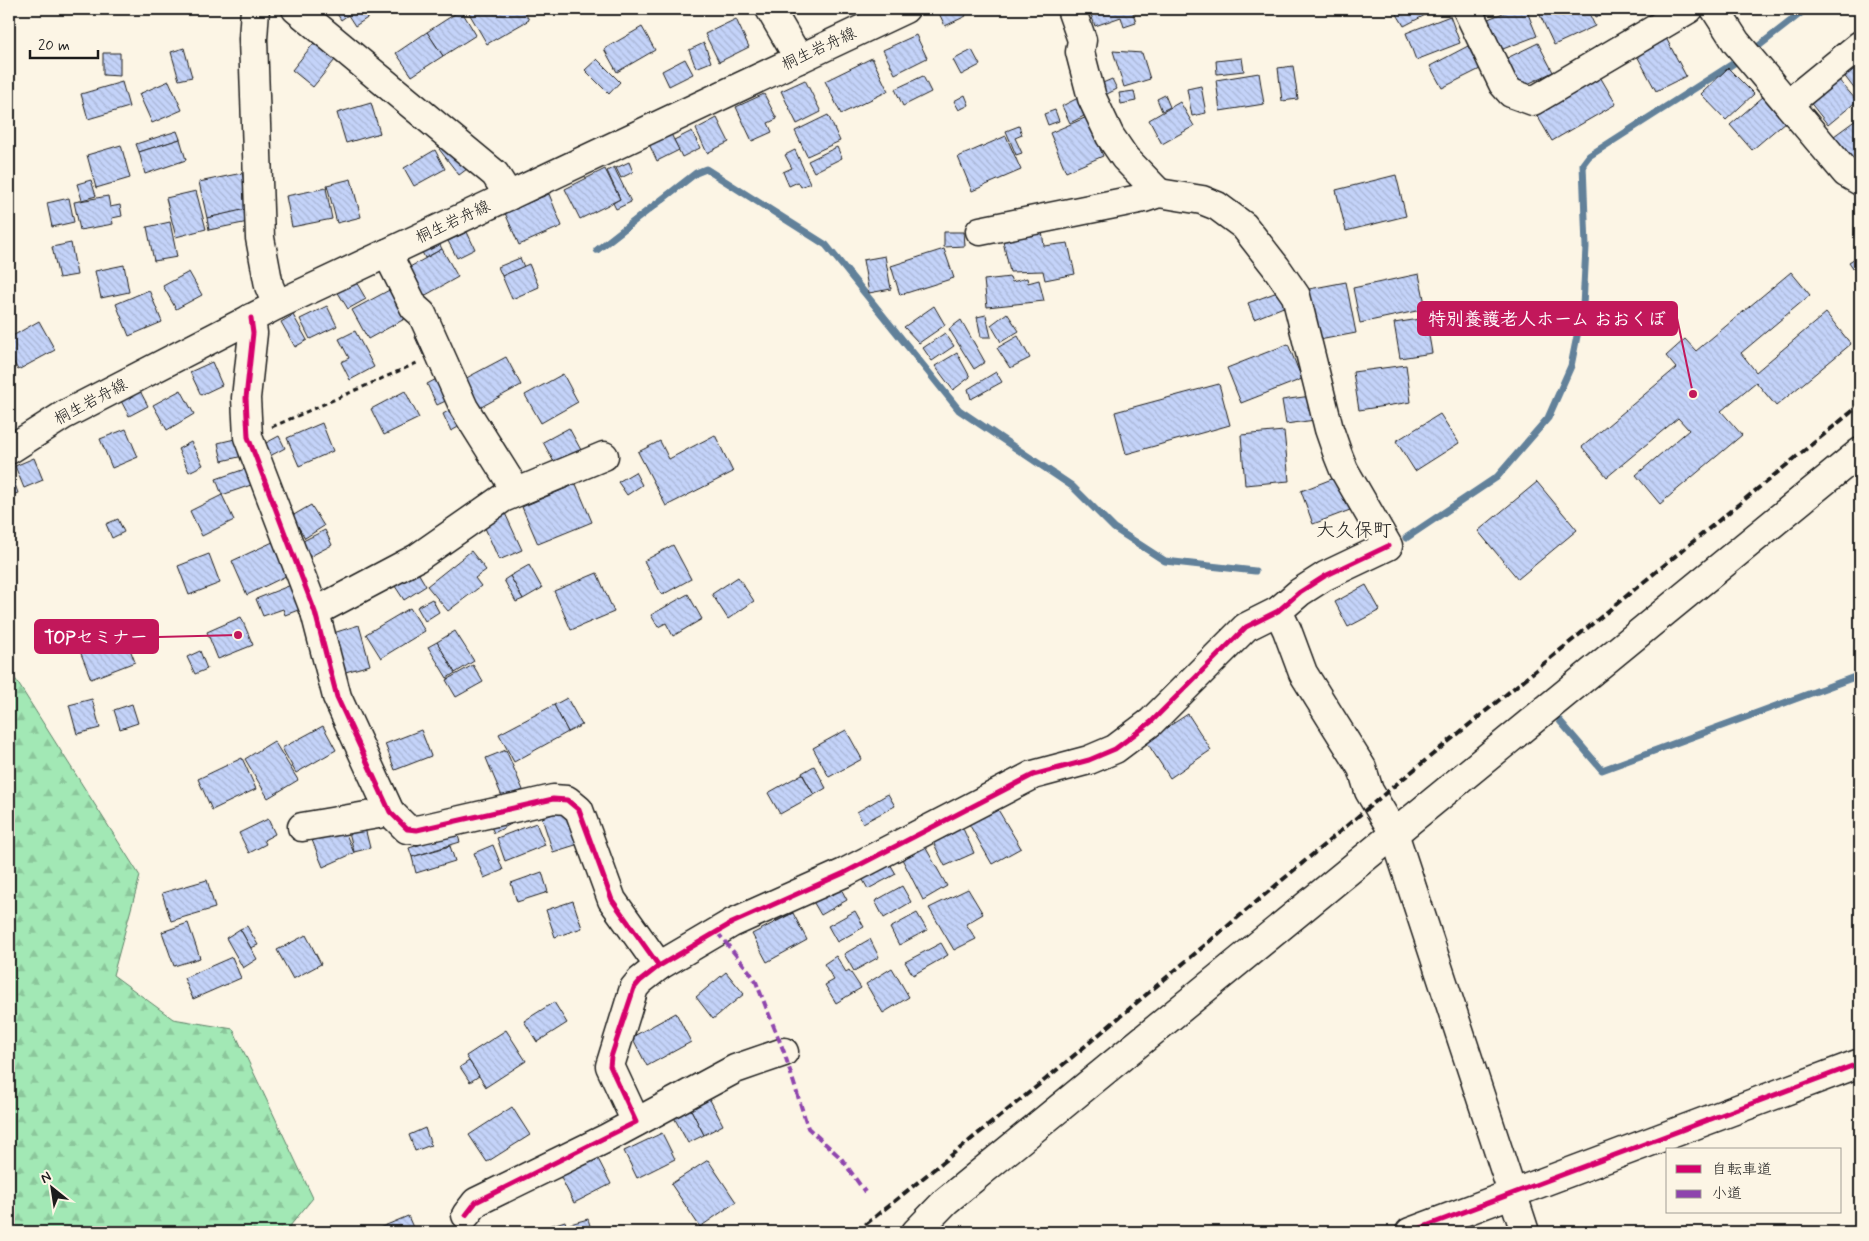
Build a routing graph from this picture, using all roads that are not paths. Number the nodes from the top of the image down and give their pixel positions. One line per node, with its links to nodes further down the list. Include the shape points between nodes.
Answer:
1 (255, 9): 17 (street, via 253,39 260,238 269,286)
2 (296, 9): 14 (street, via 495,174)
3 (770, 9): 10 (street)
4 (905, 9): 10 (street, 桐生岩舟線)
5 (1071, 9): 13 (street, via 1082,40 1080,52 1092,98 1110,136 1125,158)
6 (1467, 9): 7 (street, via 1503,84 1511,92 1533,101)
7 (1689, 9)
8 (1715, 9): 11 (street, via 1736,42)
9 (1860, 44): 11 (street)
10 (799, 59): 14 (street, 桐生岩舟線)
11 (1789, 103): 12 (street, via 1846,173)
12 (1860, 181)
13 (1159, 193): 15 (street); 23 (street, via 1202,200 1232,216 1257,240 1296,296 1338,455 1388,546 1325,576)
14 (509, 196): 16 (street, 桐生岩舟線)
15 (980, 231)
16 (387, 253): 17 (street, 桐生岩舟線); 22 (street, via 414,307 422,314 464,408)
17 (277, 305): 18 (street, 桐生岩舟線)
18 (252, 318): 19 (street, 桐生岩舟線, via 64,415); 24 (street, via 246,398 248,437)
19 (9, 450)
20 (1860, 452): 27 (street)
21 (604, 456): 22 (street)
22 (516, 491): 24 (street, via 417,558)
23 (1278, 611): 27 (street, via 1303,673 1362,768 1369,791); 28 (street, via 1246,627 1151,722 1115,749 1089,760 1033,775 844,873 732,923)
24 (315, 612): 25 (street, via 337,697)
25 (390, 812): 26 (street); 28 (street, via 407,828 417,830 553,799 567,800 579,810 612,900)
26 (302, 827)
27 (1394, 833): 32 (street); 34 (street, via 946,1201)
28 (659, 966): 31 (street, via 634,988 611,1057 610,1066)
29 (784, 1052): 31 (street, via 735,1069)
30 (1860, 1064): 32 (street)
31 (636, 1122): 33 (street, via 476,1202)
32 (1511, 1195): 35 (street); 36 (street)
33 (466, 1214)
34 (916, 1232)
35 (1410, 1232)
36 (1525, 1232)

